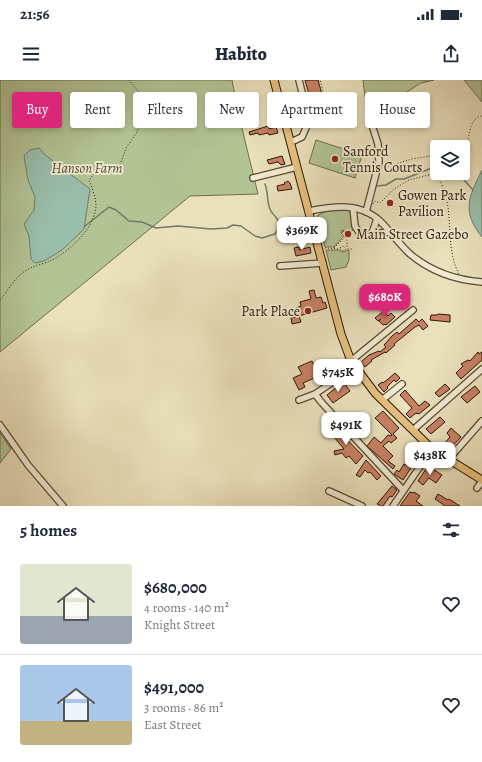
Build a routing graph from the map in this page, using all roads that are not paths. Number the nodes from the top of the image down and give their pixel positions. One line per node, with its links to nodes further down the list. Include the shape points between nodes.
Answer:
1 (274, 80): 4 (main road)
2 (299, 80): 4 (street, via 309,125 302,137)
3 (373, 128): 8 (street, via 378,144 379,162)
4 (290, 142): 5 (main road)
5 (297, 167): 6 (street); 9 (main road)
6 (253, 178)
7 (353, 208): 8 (street); 9 (street, via 335,206); 12 (street, via 358,232 363,235)
8 (367, 209): 10 (street)
9 (309, 211): 13 (main road)
10 (377, 219): 11 (street); 12 (street)
11 (389, 232): 12 (street); 15 (street, via 410,254 431,268 459,279)
12 (372, 233)
13 (323, 263): 14 (street); 17 (main road, via 343,350)
14 (280, 266)
15 (482, 282)
16 (413, 310): 17 (street)
17 (353, 364): 20 (street, via 343,376); 22 (main road)
18 (482, 370): 25 (street)
19 (402, 384): 22 (street)
20 (317, 391): 21 (street); 30 (street, via 322,404)
21 (299, 400)
22 (382, 400): 25 (main road)
23 (482, 421): 27 (street)
24 (0, 425): 32 (street)
25 (413, 430): 26 (main road)
26 (432, 449): 27 (main road); 30 (street)
27 (446, 461): 28 (main road)
28 (482, 481): 29 (street)
29 (478, 488)
30 (404, 490): 34 (street)
31 (329, 492): 33 (street)
32 (63, 506)
33 (362, 506)
34 (393, 506)

